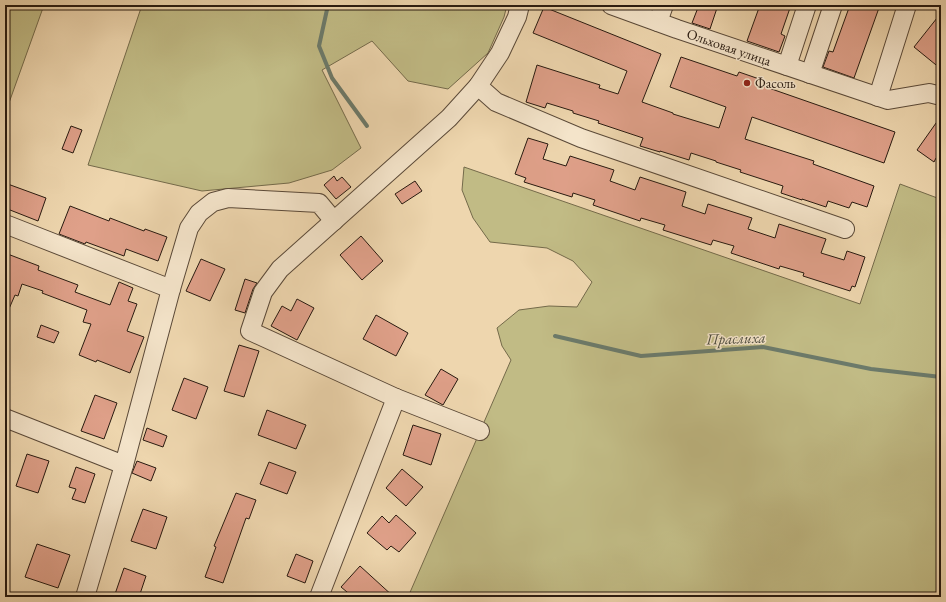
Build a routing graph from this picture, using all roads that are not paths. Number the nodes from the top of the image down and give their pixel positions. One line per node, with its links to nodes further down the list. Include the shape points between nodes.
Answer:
1 (520, 5): 11 (street, via 500,53)
2 (611, 5): 7 (street, Ольховая улица)
3 (664, 5): 8 (street)
4 (807, 5): 9 (street)
5 (833, 5): 10 (street)
6 (907, 5): 13 (street)
7 (639, 10): 8 (street, Ольховая улица)
8 (658, 22): 9 (street, Ольховая улица)
9 (787, 66): 10 (street, Ольховая улица)
10 (810, 74): 13 (street, Ольховая улица)
11 (478, 86): 14 (street, via 449,118); 16 (street, via 496,102 581,138)
12 (941, 96): 13 (street, Ольховая улица, via 929,93 888,100)
13 (878, 97)
14 (334, 220): 17 (street, via 319,203 228,198 213,202 199,213 189,228); 18 (street, via 280,269 263,292 250,331)
15 (5, 224): 17 (street)
16 (846, 229)
17 (171, 289): 21 (street)
18 (396, 398): 20 (street); 23 (street)
19 (5, 418): 21 (street)
20 (480, 431)
21 (124, 465): 22 (street)
22 (85, 597)
23 (319, 597)

